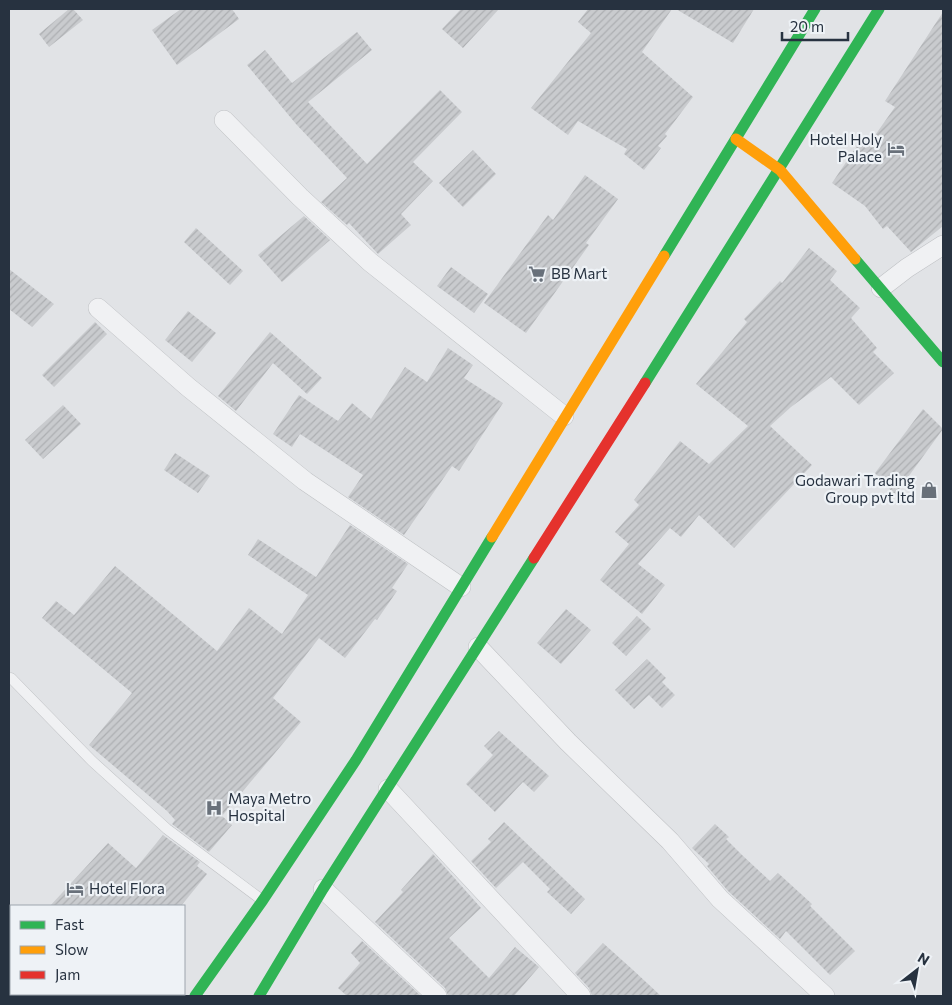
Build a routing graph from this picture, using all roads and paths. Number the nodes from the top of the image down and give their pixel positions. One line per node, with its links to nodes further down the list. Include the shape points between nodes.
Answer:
1 (815, 9): 4 (main road)
2 (879, 9): 5 (main road)
3 (224, 120): 10 (street, via 370,262)
4 (736, 139): 5 (main road); 10 (main road)
5 (780, 170): 7 (main road); 12 (main road)
6 (943, 245): 7 (street)
7 (881, 288): 9 (main road)
8 (98, 308): 11 (street, via 188,387 305,481)
9 (943, 362)
10 (564, 416): 11 (main road)
11 (461, 587): 16 (main road, via 356,760)
12 (478, 647): 14 (main road); 21 (street, via 568,742 670,841 720,899)
13 (11, 678): 16 (lane, via 92,761 167,829)
14 (388, 789): 15 (main road); 20 (street)
15 (323, 890): 18 (main road); 19 (street)
16 (262, 900): 17 (main road)
17 (195, 996)
18 (259, 996)
19 (437, 996)
20 (581, 996)
21 (825, 996)

